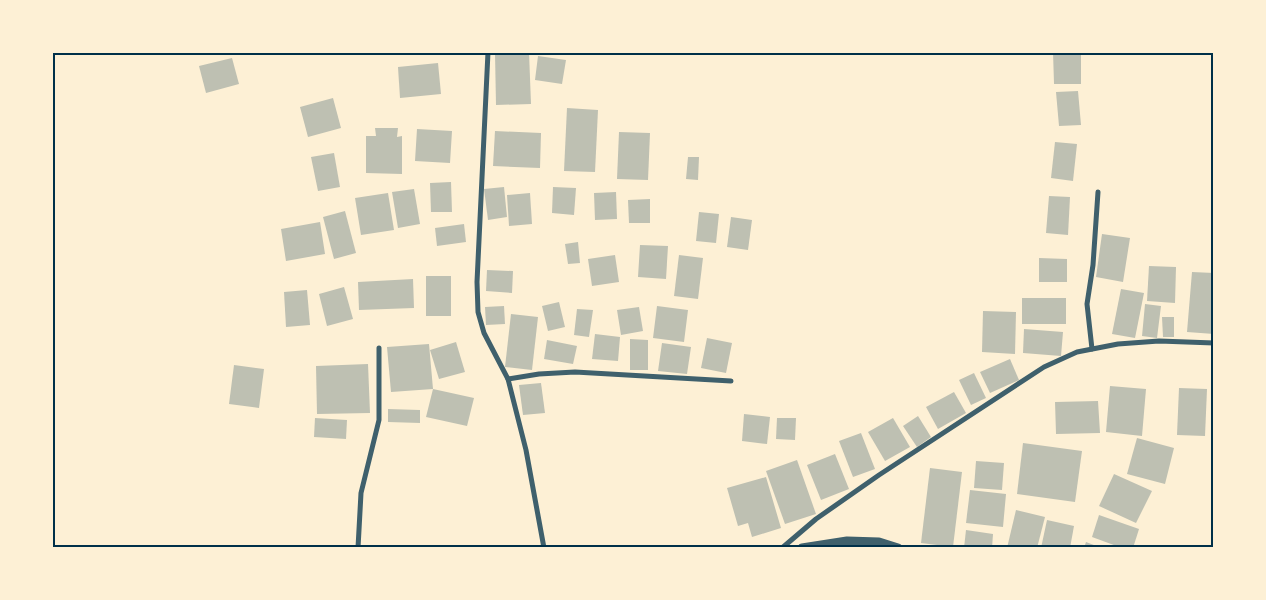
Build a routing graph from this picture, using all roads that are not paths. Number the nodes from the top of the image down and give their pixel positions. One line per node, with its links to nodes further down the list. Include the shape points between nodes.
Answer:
1 (488, 52): 6 (street, via 478,312 484,333)
2 (1098, 192): 5 (street, via 1087,304)
3 (1214, 344): 5 (street, via 1160,341)
4 (379, 348): 8 (street, via 379,420 361,493)
5 (1092, 349): 10 (street, via 1052,363 1021,381 878,475 816,519)
6 (508, 379): 7 (street, via 575,372); 9 (street, via 526,450)
7 (731, 381)
8 (358, 548)
9 (544, 548)
10 (782, 548)
11 (802, 548): 12 (street, via 847,541 879,542)
12 (898, 548)

